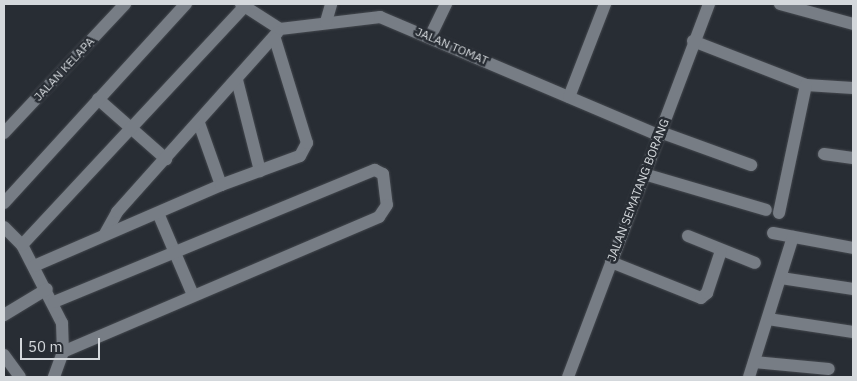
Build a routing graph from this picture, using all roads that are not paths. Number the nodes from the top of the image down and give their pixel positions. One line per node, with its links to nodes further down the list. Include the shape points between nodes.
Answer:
1 (125, 4): 22 (street, JALAN KELAPA)
2 (186, 4): 18 (street)
3 (331, 4): 9 (street)
4 (446, 4): 12 (street)
5 (605, 4): 17 (street)
6 (709, 4): 13 (street, JALAN SEMATANG BORANG)
7 (780, 4): 10 (street)
8 (243, 5): 11 (street); 20 (street)
9 (326, 22): 11 (street, JALAN TOMAT); 12 (street, JALAN TOMAT, via 380,17)
10 (853, 24)
11 (278, 34): 14 (street); 27 (street, via 307,143 300,156)
12 (430, 37): 17 (street, JALAN TOMAT)
13 (693, 41): 15 (street); 21 (street, JALAN SEMATANG BORANG)
14 (237, 80): 19 (street); 27 (street)
15 (806, 85): 16 (street); 28 (street, via 772,211)
16 (853, 88)
17 (569, 97): 21 (street, JALAN TOMAT)
18 (98, 99): 20 (street); 30 (street)
19 (199, 123): 25 (street); 29 (street)
20 (134, 128): 25 (street); 37 (street)
21 (659, 133): 26 (street, JALAN TOMAT); 28 (street, JALAN SEMATANG BORANG)
22 (4, 134)
23 (824, 154): 24 (street)
24 (853, 158)
25 (166, 159): 34 (street, via 109,220)
26 (751, 164)
27 (260, 170): 29 (street)
28 (644, 174): 41 (street, JALAN SEMATANG BORANG)
29 (221, 185): 31 (street)
30 (4, 203)
31 (158, 213): 34 (street); 40 (street)
32 (4, 227): 37 (street)
33 (773, 233): 36 (street)
34 (105, 234): 43 (street)
35 (688, 236): 39 (street)
36 (793, 237): 38 (street); 44 (street)
37 (22, 245): 43 (street)
38 (853, 248)
39 (721, 251): 41 (street, via 707,293 700,298); 42 (street)
40 (172, 252): 47 (street); 47 (street, via 375,170 383,174 387,205 379,217); 48 (street)
41 (611, 262): 58 (street, JALAN SEMATANG BORANG)
42 (755, 263)
43 (34, 266): 45 (street)
44 (781, 278): 46 (street); 50 (street)
45 (46, 289): 48 (street); 49 (street)
46 (853, 289)
47 (193, 296): 52 (street)
48 (54, 302): 52 (street, via 62,323)
49 (4, 315)
50 (768, 319): 51 (street); 54 (street)
51 (853, 332)
52 (63, 352): 57 (street)
53 (4, 355): 56 (street)
54 (754, 362): 55 (street); 59 (street)
55 (829, 370)
56 (20, 377)
57 (54, 377)
58 (568, 377)
59 (748, 377)

